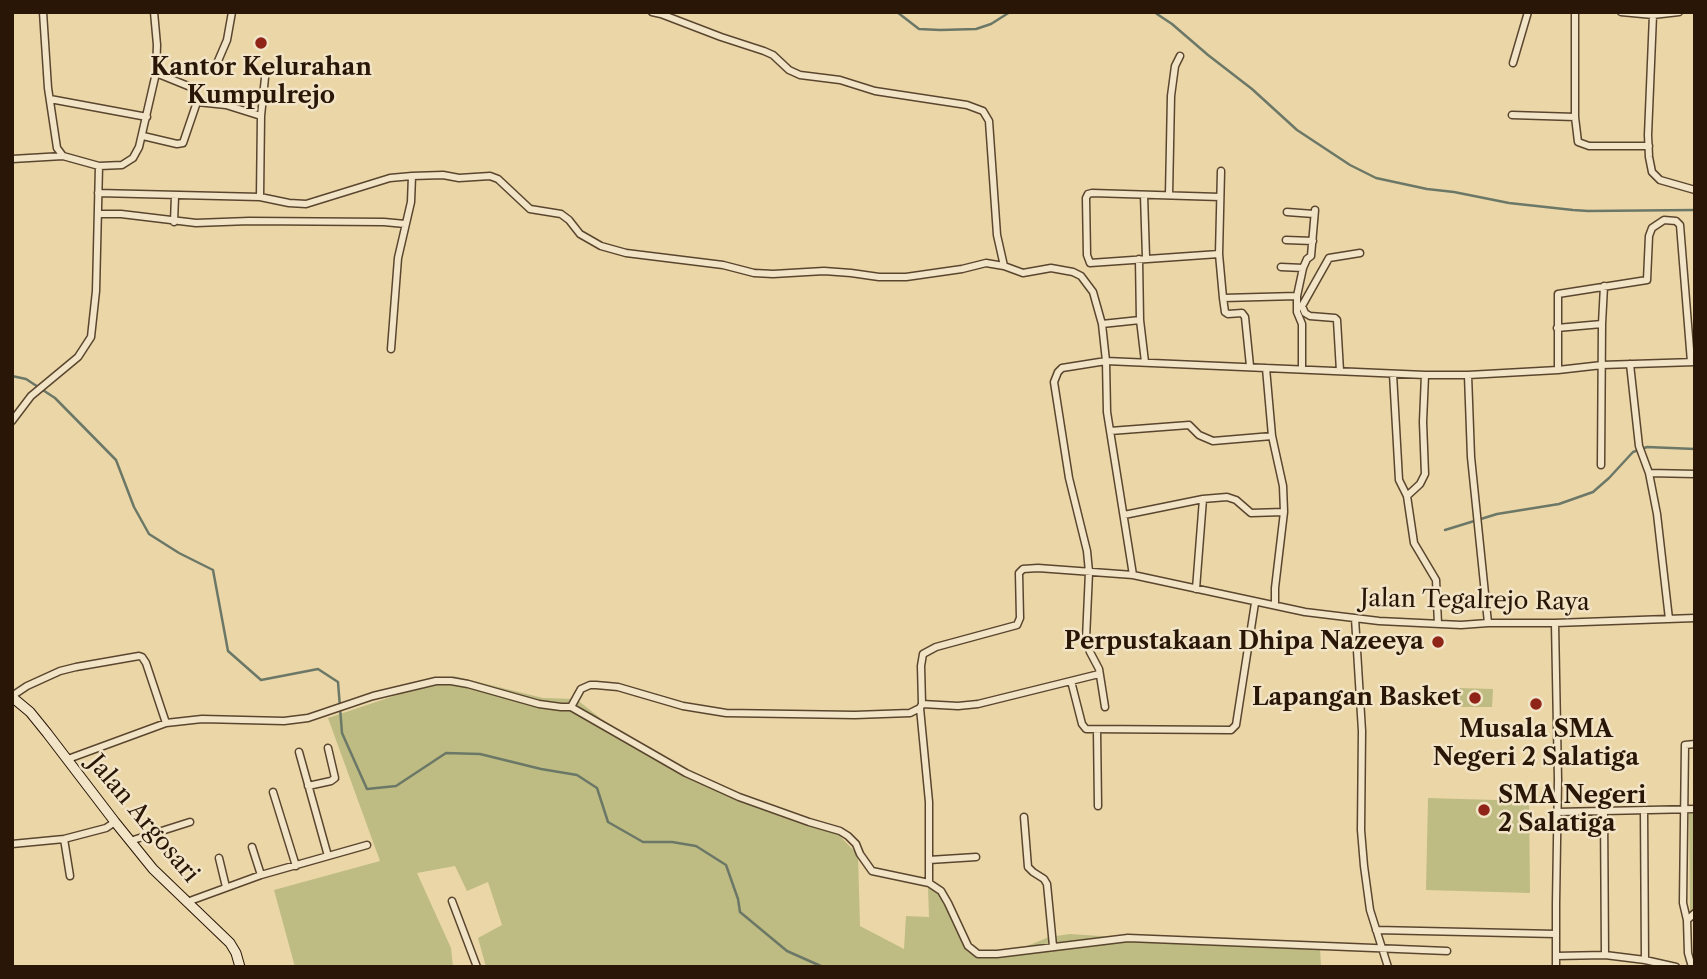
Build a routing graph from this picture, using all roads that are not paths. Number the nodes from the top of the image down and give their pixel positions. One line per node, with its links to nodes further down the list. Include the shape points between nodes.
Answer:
1 (43, 12): 15 (street)
2 (154, 12): 14 (street)
3 (232, 12): 11 (street)
4 (652, 12): 45 (street, via 764,51 800,75 983,110 989,121 997,235)
5 (1528, 12): 12 (street)
6 (1575, 12): 20 (street)
7 (1621, 12): 9 (street)
8 (1679, 12): 9 (street)
9 (1653, 15): 22 (street)
10 (1180, 56): 31 (street, via 1171,96)
11 (218, 61)
12 (1513, 63)
13 (266, 68): 18 (street)
14 (156, 73): 16 (street, via 193,88); 19 (street)
15 (50, 99): 19 (street); 23 (street, via 57,148)
16 (197, 102): 18 (street); 21 (street, via 184,144)
17 (1512, 115): 20 (street)
18 (261, 116): 33 (street)
19 (147, 117): 21 (street)
20 (1575, 117): 22 (street, via 1577,139 1585,146)
21 (143, 136): 25 (street, via 129,161)
22 (1649, 146): 28 (street, via 1653,172 1660,180)
23 (63, 156): 24 (street); 25 (street)
24 (12, 159)
25 (99, 166): 29 (street)
26 (1221, 171): 34 (street)
27 (412, 176): 33 (street, via 390,178 306,204); 38 (street); 45 (street, via 490,176 530,209 561,214 580,234 601,246 754,273 824,271 906,277 986,263)
28 (1695, 190)
29 (98, 193): 32 (street); 36 (street)
30 (1144, 195): 31 (street); 43 (street); 44 (street, via 1088,194)
31 (1169, 195): 34 (street)
32 (175, 196): 33 (street); 37 (street)
33 (260, 197)
34 (1220, 197): 42 (street)
35 (1287, 212): 40 (street, via 1315,212)
36 (98, 214): 37 (street); 70 (street, via 91,337 78,357 38,390)
37 (174, 222): 38 (street)
38 (405, 224): 56 (street)
39 (1286, 240): 40 (street)
40 (1313, 241): 47 (street)
41 (1360, 253): 66 (street, via 1329,258 1302,306 1310,316 1338,320)
42 (1219, 254): 43 (street); 51 (street)
43 (1142, 258): 44 (street); 52 (street)
44 (1090, 262): 48 (street)
45 (1004, 266): 48 (street, via 1023,273 1051,268)
46 (1281, 267): 47 (street)
47 (1303, 268): 50 (street)
48 (1081, 276): 53 (street, via 1093,292)
49 (1604, 286): 54 (street); 55 (street, via 1558,294); 59 (street, via 1647,280 1652,228 1664,220 1680,225)
50 (1297, 296): 51 (street); 64 (street)
51 (1223, 298): 62 (street, via 1225,312 1245,317)
52 (1140, 320): 53 (street); 58 (street)
53 (1102, 324): 57 (street)
54 (1602, 324): 55 (street); 61 (street)
55 (1557, 328): 65 (street)
56 (391, 349)
57 (1106, 361): 58 (street); 71 (street); 80 (street, via 1062,368 1054,382)
58 (1145, 362): 62 (street)
59 (1693, 362): 60 (street)
60 (1630, 364): 61 (street); 74 (street, via 1640,450)
61 (1602, 365): 65 (street); 73 (street)
62 (1250, 366): 63 (street)
63 (1266, 368): 64 (street); 72 (street)
64 (1302, 369): 66 (street)
65 (1558, 370): 69 (street)
66 (1340, 371): 67 (street)
67 (1392, 374): 68 (street); 76 (street, via 1399,480)
68 (1425, 375): 69 (street); 76 (street, via 1425,474)
69 (1468, 375): 88 (street, via 1471,457)
70 (12, 421)
71 (1110, 431): 72 (street, via 1189,425 1213,441); 79 (street)
72 (1272, 436): 78 (street)
73 (1601, 466)
74 (1649, 473): 75 (street); 87 (street)
75 (1695, 474)
76 (1407, 496): 90 (street, via 1414,543 1436,580)
77 (1203, 499): 78 (street, via 1227,497 1251,513); 79 (street); 82 (street)
78 (1284, 512): 84 (street)
79 (1124, 515): 81 (street)
80 (1089, 572): 81 (street, Jalan Tegalrejo Raya); 91 (street, via 1086,639); 94 (street, Jalan Tegalrejo Raya, via 1021,570 1017,625 923,654)
81 (1133, 575): 82 (street, Jalan Tegalrejo Raya)
82 (1196, 589): 83 (street, Jalan Tegalrejo Raya)
83 (1255, 603): 84 (street, Jalan Tegalrejo Raya); 98 (street, via 1236,727 1228,731)
84 (1275, 605): 85 (street, Jalan Tegalrejo Raya)
85 (1355, 618): 90 (street, Jalan Tegalrejo Raya); 134 (street, via 1363,731 1361,830)
86 (1695, 618): 87 (street, Jalan Tegalrejo Raya)
87 (1669, 619): 89 (street, Jalan Tegalrejo Raya)
88 (1489, 623): 89 (street, Jalan Tegalrejo Raya); 90 (street, Jalan Tegalrejo Raya)
89 (1555, 623): 112 (street)
90 (1438, 624)
91 (1099, 674): 92 (street); 96 (street)
92 (1070, 681): 94 (street, via 978,704); 98 (street, via 1083,727)
93 (12, 696): 97 (street, via 60,671 139,656 146,663); 102 (street, Jalan Argosari)
94 (921, 706): 95 (street, via 910,713 855,715 726,713 596,685 585,686); 124 (street)
95 (571, 707): 97 (street, via 436,681 308,718); 128 (street, via 685,773 739,797 840,831 856,844 872,871)
96 (1105, 707)
97 (166, 723): 102 (street)
98 (1097, 730): 107 (street)
99 (1695, 744): 103 (street, via 1685,745)
100 (328, 748): 105 (street, via 335,778)
101 (299, 752): 105 (street)
102 (68, 759): 114 (street, Jalan Argosari)
103 (1684, 774): 104 (street); 108 (street)
104 (1695, 775)
105 (308, 786): 121 (street)
106 (273, 792): 125 (street)
107 (1098, 806)
108 (1685, 809): 109 (street); 110 (street); 133 (street, via 1683,903)
109 (1695, 809)
110 (1644, 810): 111 (street); 141 (street)
111 (1604, 811): 112 (street); 139 (street)
112 (1557, 812): 135 (street)
113 (1024, 817): 136 (street, via 1028,867 1046,884)
114 (115, 822): 116 (street); 117 (street, Jalan Argosari)
115 (190, 822): 117 (street)
116 (64, 839): 118 (street); 127 (street)
117 (130, 841): 131 (street, Jalan Argosari)
118 (12, 844)
119 (367, 845): 121 (street)
120 (252, 847): 126 (street)
121 (328, 856): 125 (street)
122 (976, 857): 124 (street)
123 (219, 858): 129 (street)
124 (929, 860): 128 (street)
125 (296, 866): 126 (street)
126 (261, 875): 129 (street)
127 (70, 876)
128 (929, 883): 136 (street, via 941,891 968,946 978,954)
129 (226, 887): 131 (street)
130 (452, 901): 144 (street)
131 (187, 902): 143 (street, Jalan Argosari, via 230,943)
132 (1695, 913): 133 (street)
133 (1687, 920): 142 (street)
134 (1376, 930): 135 (street); 137 (street)
135 (1556, 934): 140 (street)
136 (1053, 946): 137 (street, via 1128,938)
137 (1382, 949): 138 (street); 145 (street)
138 (1447, 951)
139 (1605, 955): 140 (street); 141 (street)
140 (1556, 956): 146 (street)
141 (1645, 960): 147 (street)
142 (1692, 964)
143 (240, 967)
144 (477, 967)
145 (1388, 967)
146 (1556, 967)
147 (1675, 967)

